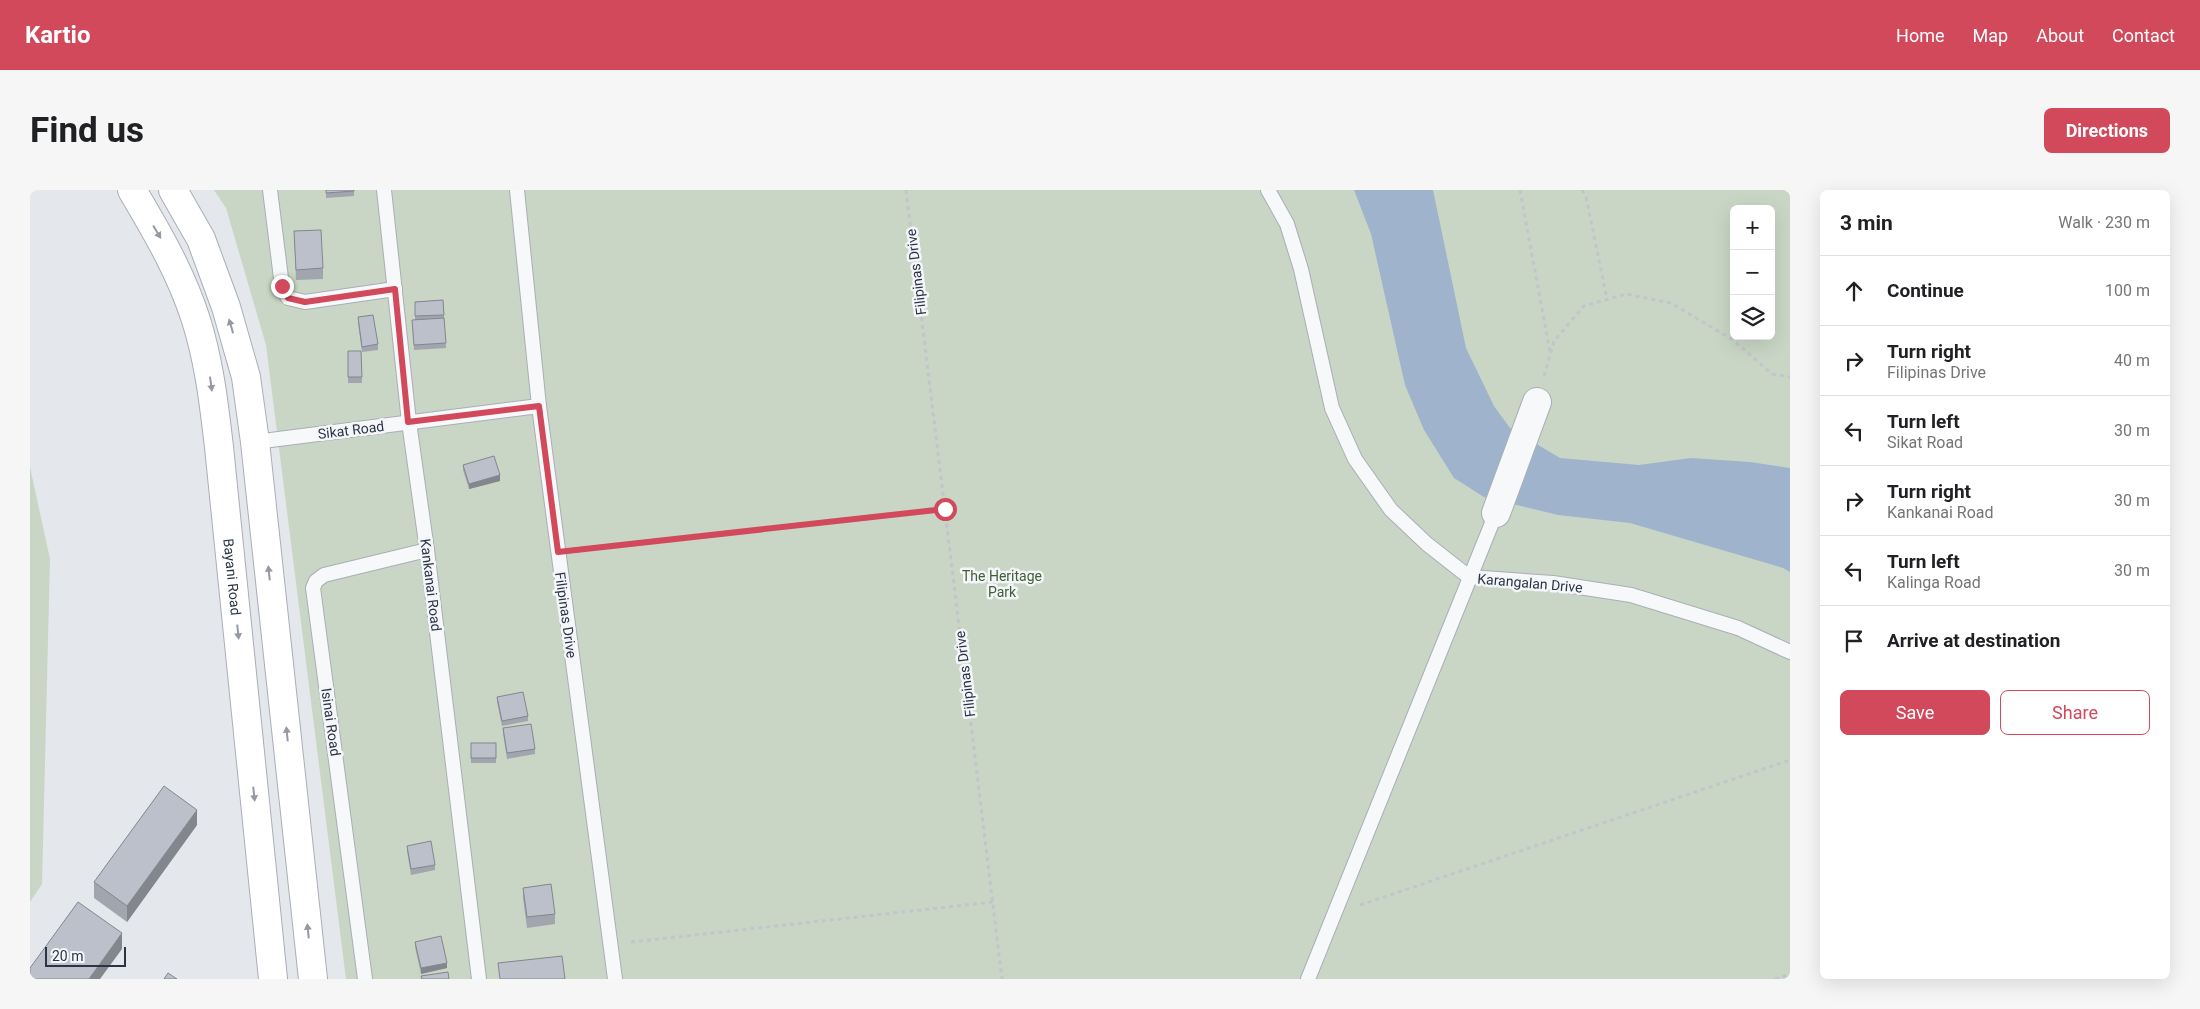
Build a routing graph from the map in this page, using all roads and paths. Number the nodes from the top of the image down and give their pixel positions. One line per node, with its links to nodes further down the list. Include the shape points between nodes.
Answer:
1 (132, 190): 18 (main road, Bayani Road, one-way to 18, via 167,248 196,320 210,373)
2 (173, 190): 17 (main road, one-way to 2, via 246,377 226,307 201,239)
3 (270, 190): 10 (lane, via 282,286 288,298 305,302)
4 (384, 190): 10 (lane, Kankanai Road)
5 (517, 190): 15 (lane, Filipinas Drive)
6 (906, 190): 19 (path, Filipinas Drive)
7 (1268, 190): 23 (lane, Karangalan Drive, via 1287,224 1301,269 1332,408 1355,459 1391,510)
8 (1520, 190): 12 (path)
9 (1582, 190): 11 (path)
10 (395, 289): 16 (lane, Kankanai Road)
11 (1608, 299): 12 (path, via 1584,306 1554,341); 13 (path, via 1626,294 1671,303 1733,340 1772,374)
12 (1550, 354): 14 (path)
13 (1790, 377)
14 (1536, 402): 20 (street)
15 (539, 406): 16 (lane, Sikat Road); 22 (lane, Filipinas Drive)
16 (408, 422): 17 (lane, Sikat Road); 21 (lane, Kankanai Road)
17 (255, 442): 18 (main road); 31 (main road, one-way to 17)
18 (220, 447): 30 (main road, Bayani Road, one-way to 30)
19 (945, 509): 22 (path); 26 (path, Filipinas Drive)
20 (1496, 513): 23 (lane)
21 (427, 550): 32 (lane, Isinai Road, via 324,575 313,588); 33 (lane, Kankanai Road)
22 (558, 552): 28 (lane, Filipinas Drive)
23 (1469, 577): 24 (lane, Karangalan Drive, via 1553,583 1631,595 1738,628); 27 (lane)
24 (1790, 652)
25 (1790, 760): 27 (path)
26 (993, 902): 28 (path); 35 (path, Filipinas Drive)
27 (1333, 914): 36 (lane)
28 (611, 944): 34 (lane, Filipinas Drive)
29 (1790, 974): 37 (path)
30 (274, 979)
31 (313, 979)
32 (365, 979)
33 (478, 979)
34 (615, 979)
35 (1002, 979)
36 (1308, 979)
37 (1775, 979)

